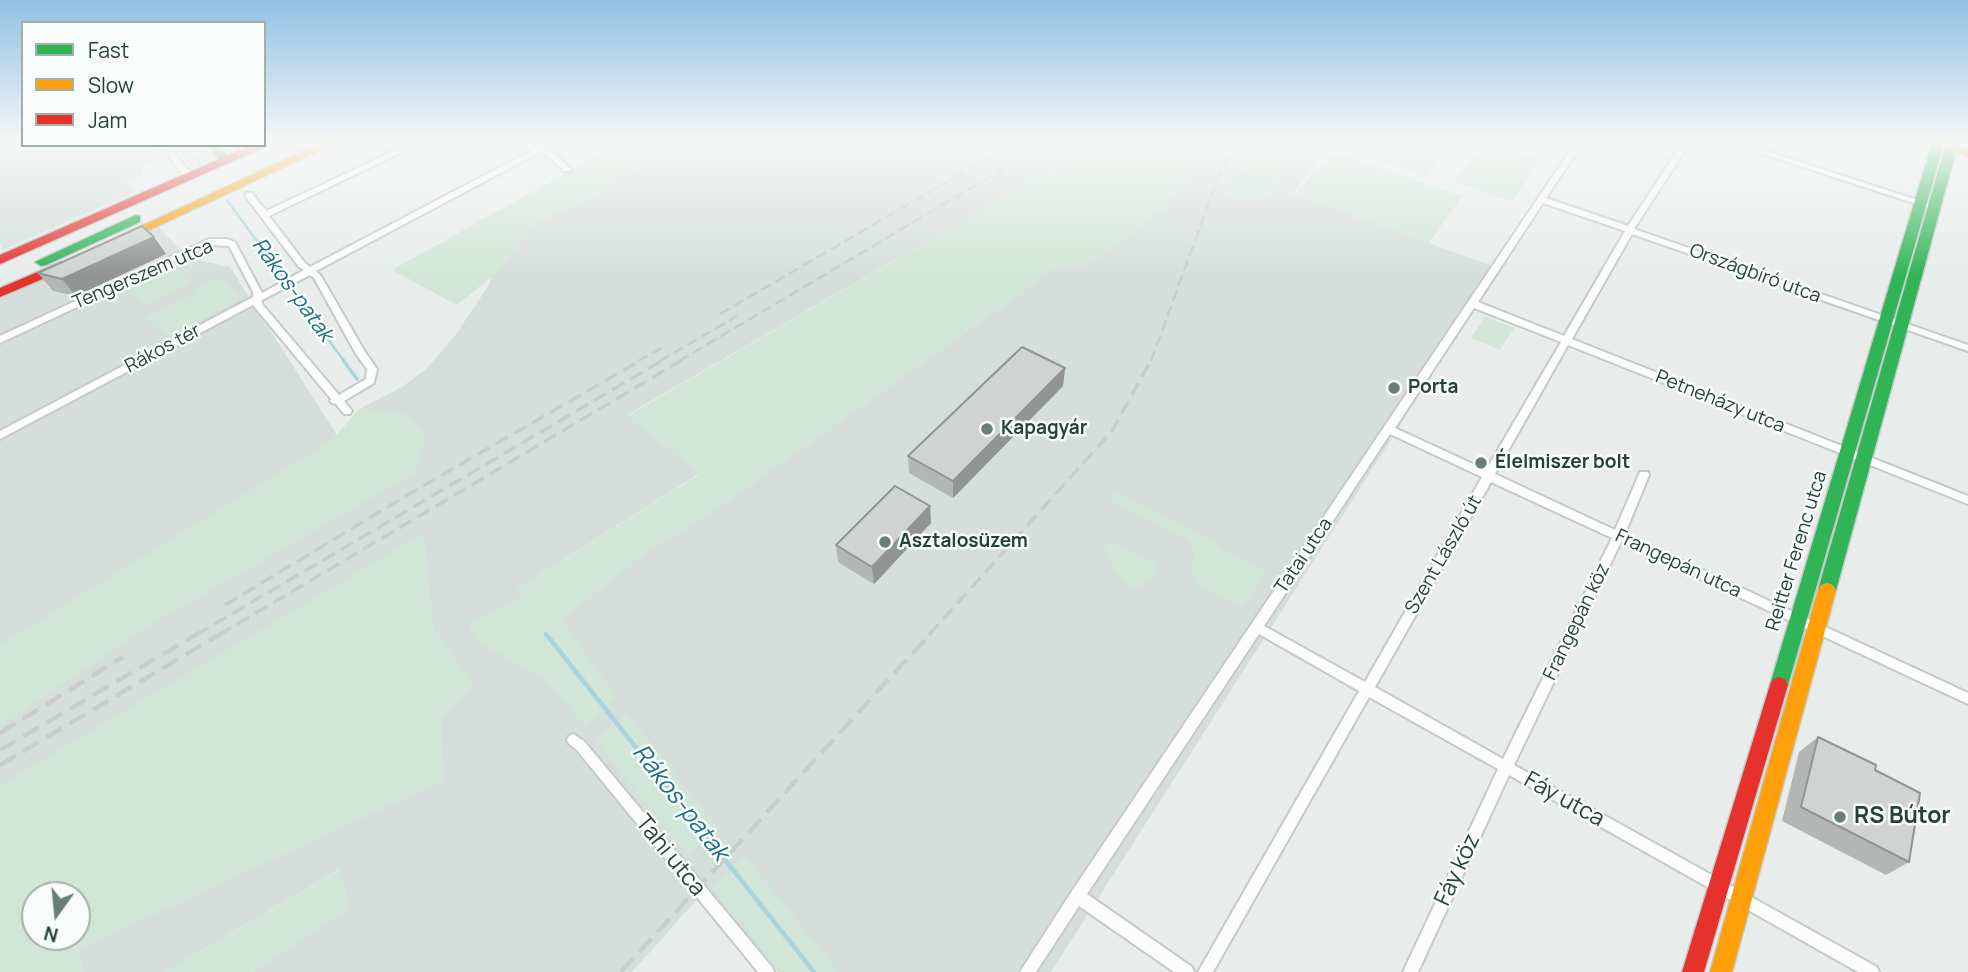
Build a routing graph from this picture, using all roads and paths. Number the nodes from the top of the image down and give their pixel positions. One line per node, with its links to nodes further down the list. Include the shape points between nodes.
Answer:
1 (170, 185): 15 (street)
2 (212, 185): 17 (street)
3 (237, 185): 18 (street)
4 (327, 185): 13 (street)
5 (471, 185): 16 (street, Rákos tér)
6 (1550, 185): 11 (street, Tatai utca)
7 (1658, 185): 14 (street, Szent László út)
8 (1867, 185): 12 (street)
9 (1934, 185): 12 (street, Reitter Ferenc utca)
10 (249, 195): 13 (street)
11 (1541, 199): 14 (street, Országbíró utca); 20 (street, Tatai utca)
12 (1929, 205): 21 (street, Reitter Ferenc utca)
13 (264, 215): 16 (street)
14 (1630, 229): 21 (street, Országbíró utca); 23 (street, Szent László út)
15 (0, 260)
16 (309, 271): 19 (street, Rákos tér); 25 (street, via 317,276 372,369 371,381)
17 (0, 281)
18 (0, 293)
19 (258, 299): 22 (street, Tengerszem utca, via 232,244 209,242); 25 (street, via 258,305); 28 (street, Rákos tér)
20 (1471, 303): 23 (street, Petneházy utca); 27 (street, Tatai utca)
21 (1894, 324): 24 (street, Országbíró utca); 29 (street, Reitter Ferenc utca); 30 (street, Reitter Ferenc utca)
22 (0, 340)
23 (1568, 341): 29 (street, Petneházy utca); 32 (street, Szent László út)
24 (1968, 348)
25 (335, 401): 26 (street)
26 (346, 411)
27 (1388, 429): 32 (street, Frangepán utca); 36 (street, Tatai utca)
28 (0, 435)
29 (1849, 454): 30 (street, Petneházy utca); 35 (street, Reitter Ferenc utca)
30 (1865, 461): 33 (street, Petneházy utca); 37 (street, Reitter Ferenc utca)
31 (1644, 475): 34 (street, Frangepán köz)
32 (1489, 476): 34 (street, Frangepán utca); 38 (street, Szent László út)
33 (1968, 500)
34 (1618, 537): 35 (street, Frangepán utca); 43 (street, Frangepán köz)
35 (1798, 621): 37 (street, Frangepán utca); 40 (street, Reitter Ferenc utca)
36 (1256, 627): 38 (street, Fáy utca); 45 (street, Tatai utca)
37 (1817, 629): 39 (street, Frangepán utca); 41 (street, Reitter Ferenc utca)
38 (1368, 690): 43 (street, Fáy utca); 50 (street, Szent László út)
39 (1968, 698)
40 (1768, 724): 41 (street); 44 (street, Reitter Ferenc utca)
41 (1788, 734): 46 (street, Reitter Ferenc utca)
42 (573, 740): 47 (street, Tahi utca)
43 (1506, 767): 44 (street, Fáy utca); 51 (street, Fáy köz)
44 (1718, 886): 46 (street, Fáy utca); 52 (street, Reitter Ferenc utca)
45 (1077, 896): 48 (street, Tatai utca); 49 (street)
46 (1742, 900): 53 (street, Reitter Ferenc utca); 54 (street, Fáy utca)
47 (767, 972)
48 (1027, 972)
49 (1187, 972)
50 (1205, 972)
51 (1410, 972)
52 (1693, 972)
53 (1721, 972)
54 (1872, 972)

